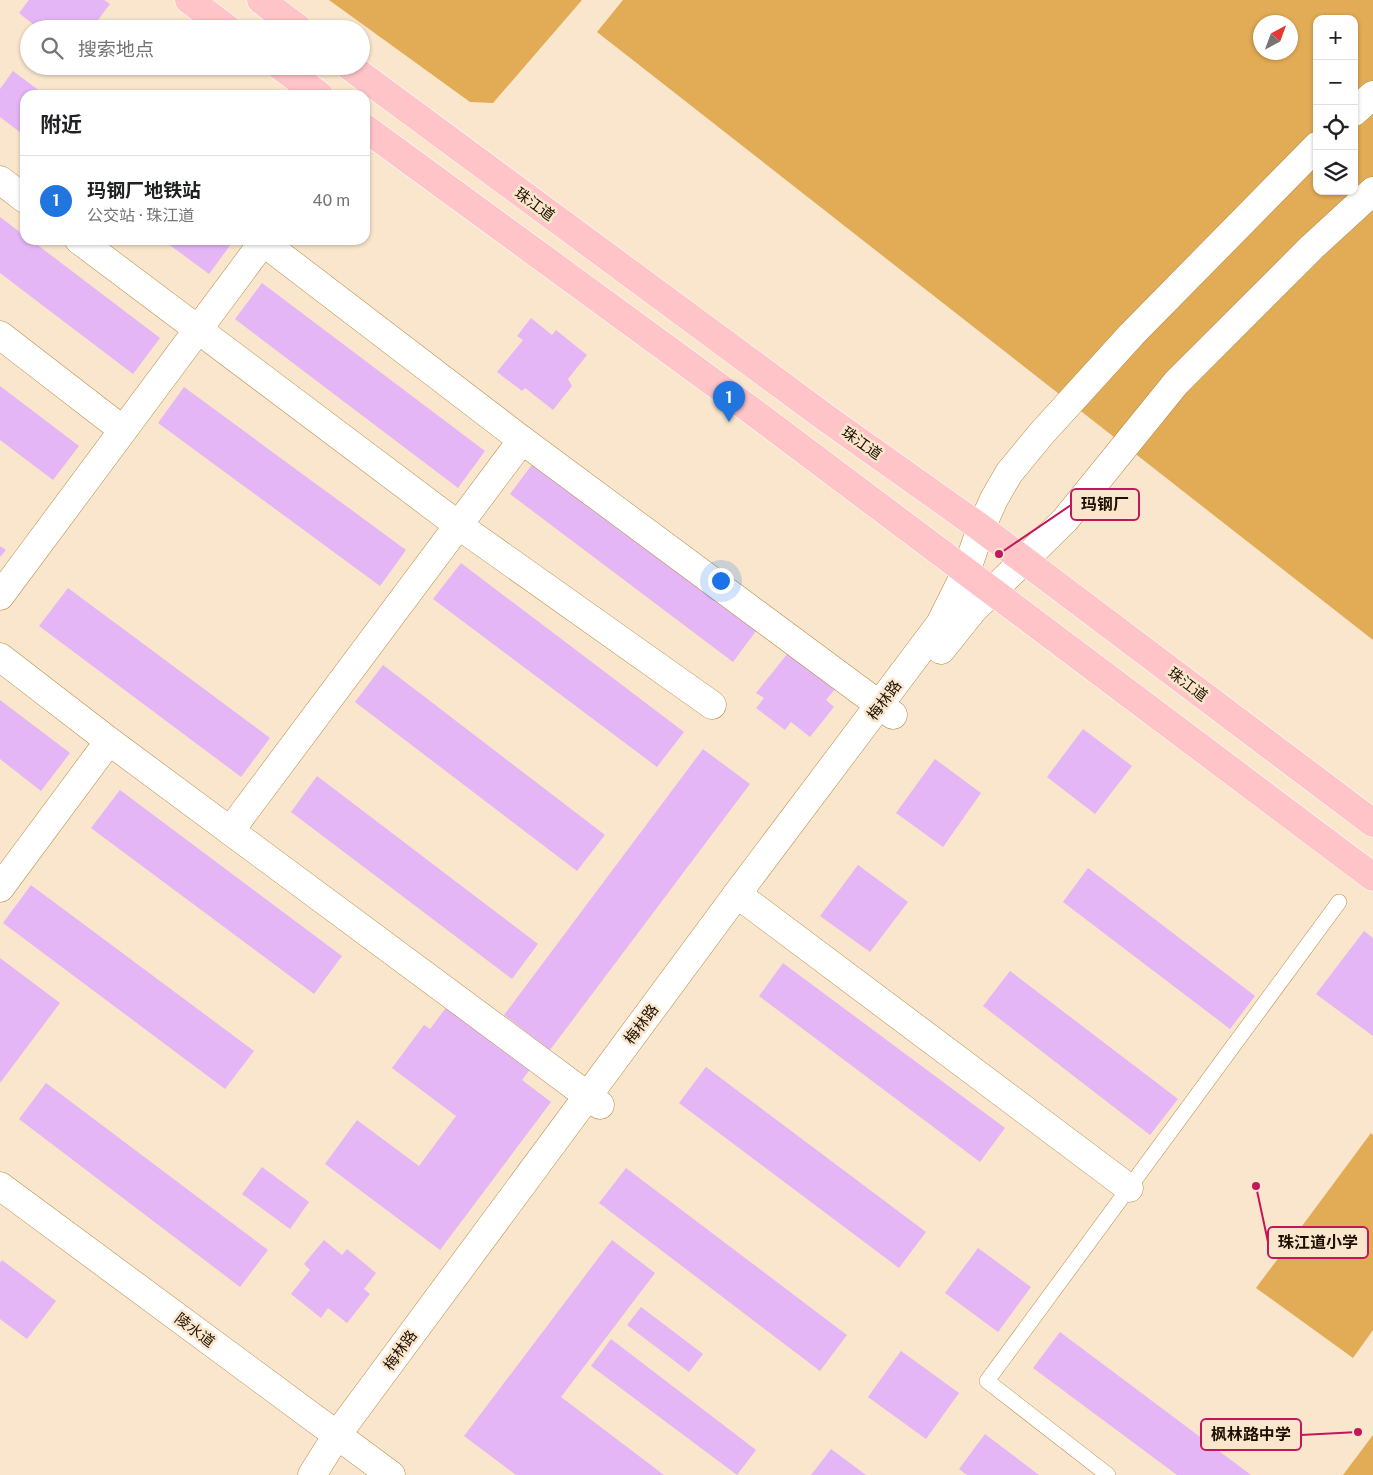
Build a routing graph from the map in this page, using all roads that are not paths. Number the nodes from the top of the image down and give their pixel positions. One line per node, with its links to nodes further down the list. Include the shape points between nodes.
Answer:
1 (189, 0): 3 (main road)
2 (261, 0): 4 (main road)
3 (216, 20)
4 (287, 20)
5 (292, 75): 7 (main road)
6 (361, 75): 23 (main road, 珠江道, via 826,418)
7 (312, 90)
8 (1373, 95): 9 (street)
9 (1358, 108)
10 (370, 132): 25 (main road)
11 (1313, 150): 23 (street, 梅林路, via 1132,334 1042,433 1009,473)
12 (0, 180): 14 (street)
13 (1373, 191): 24 (street, 梅林路, via 1176,382 1066,520)
14 (20, 195)
15 (86, 245): 18 (street)
16 (261, 245): 18 (street)
17 (267, 245): 21 (street)
18 (198, 329): 20 (street); 22 (street)
19 (0, 335): 20 (street)
20 (123, 430): 27 (street)
21 (522, 440): 22 (street); 30 (street)
22 (458, 525): 29 (street); 33 (street)
23 (981, 528): 24 (main road, 珠江道); 25 (street, 梅林路)
24 (1023, 560): 26 (street, 梅林路); 32 (main road, 珠江道)
25 (966, 572): 26 (main road); 30 (street, 梅林路, via 940,624)
26 (991, 592): 30 (street, 梅林路); 34 (main road)
27 (0, 596)
28 (0, 657): 31 (street)
29 (712, 705)
30 (886, 710): 36 (street, 梅林路)
31 (109, 741): 33 (street); 35 (street)
32 (1373, 824)
33 (230, 831): 38 (street)
34 (1373, 877)
35 (0, 888)
36 (743, 900): 38 (street, 梅林路); 40 (street)
37 (1339, 902): 40 (lane)
38 (594, 1101): 42 (street, 梅林路)
39 (0, 1186): 42 (street, 陵水道)
40 (1129, 1188): 46 (lane, via 987,1381)
41 (0, 1206): 42 (street, 陵水道)
42 (337, 1452): 43 (street, 梅林路); 44 (street, 陵水道); 45 (street, 陵水道)
43 (312, 1475)
44 (367, 1475)
45 (391, 1475)
46 (1108, 1475)

